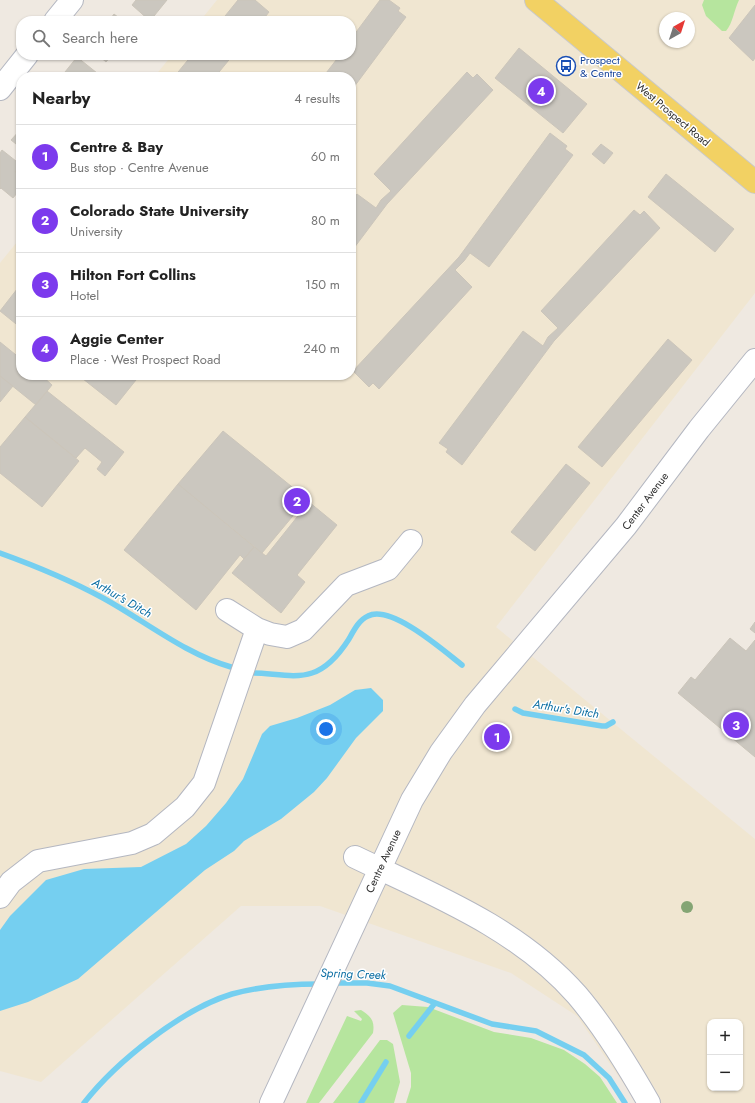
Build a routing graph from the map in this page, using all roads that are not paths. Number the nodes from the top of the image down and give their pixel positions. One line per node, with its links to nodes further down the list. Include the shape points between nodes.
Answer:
1 (72, 0): 3 (street)
2 (536, 0): 6 (main road, West Prospect Road)
3 (59, 16)
4 (23, 60): 5 (street)
5 (0, 89)
6 (755, 182)
7 (755, 360): 11 (street, Center Avenue, via 626,526)
8 (411, 541): 10 (street, via 388,569 346,585 303,630 287,637)
9 (227, 610): 10 (street)
10 (257, 629): 14 (street, via 204,783 184,807 153,834 132,843 38,861 11,882)
11 (530, 639): 13 (street, Centre Avenue, via 441,752 412,800)
12 (355, 858): 13 (street)
13 (379, 869): 15 (street, Centre Avenue); 16 (street, via 441,897 497,928 542,960 577,995 602,1027)
14 (0, 897)
15 (271, 1103)
16 (649, 1103)

